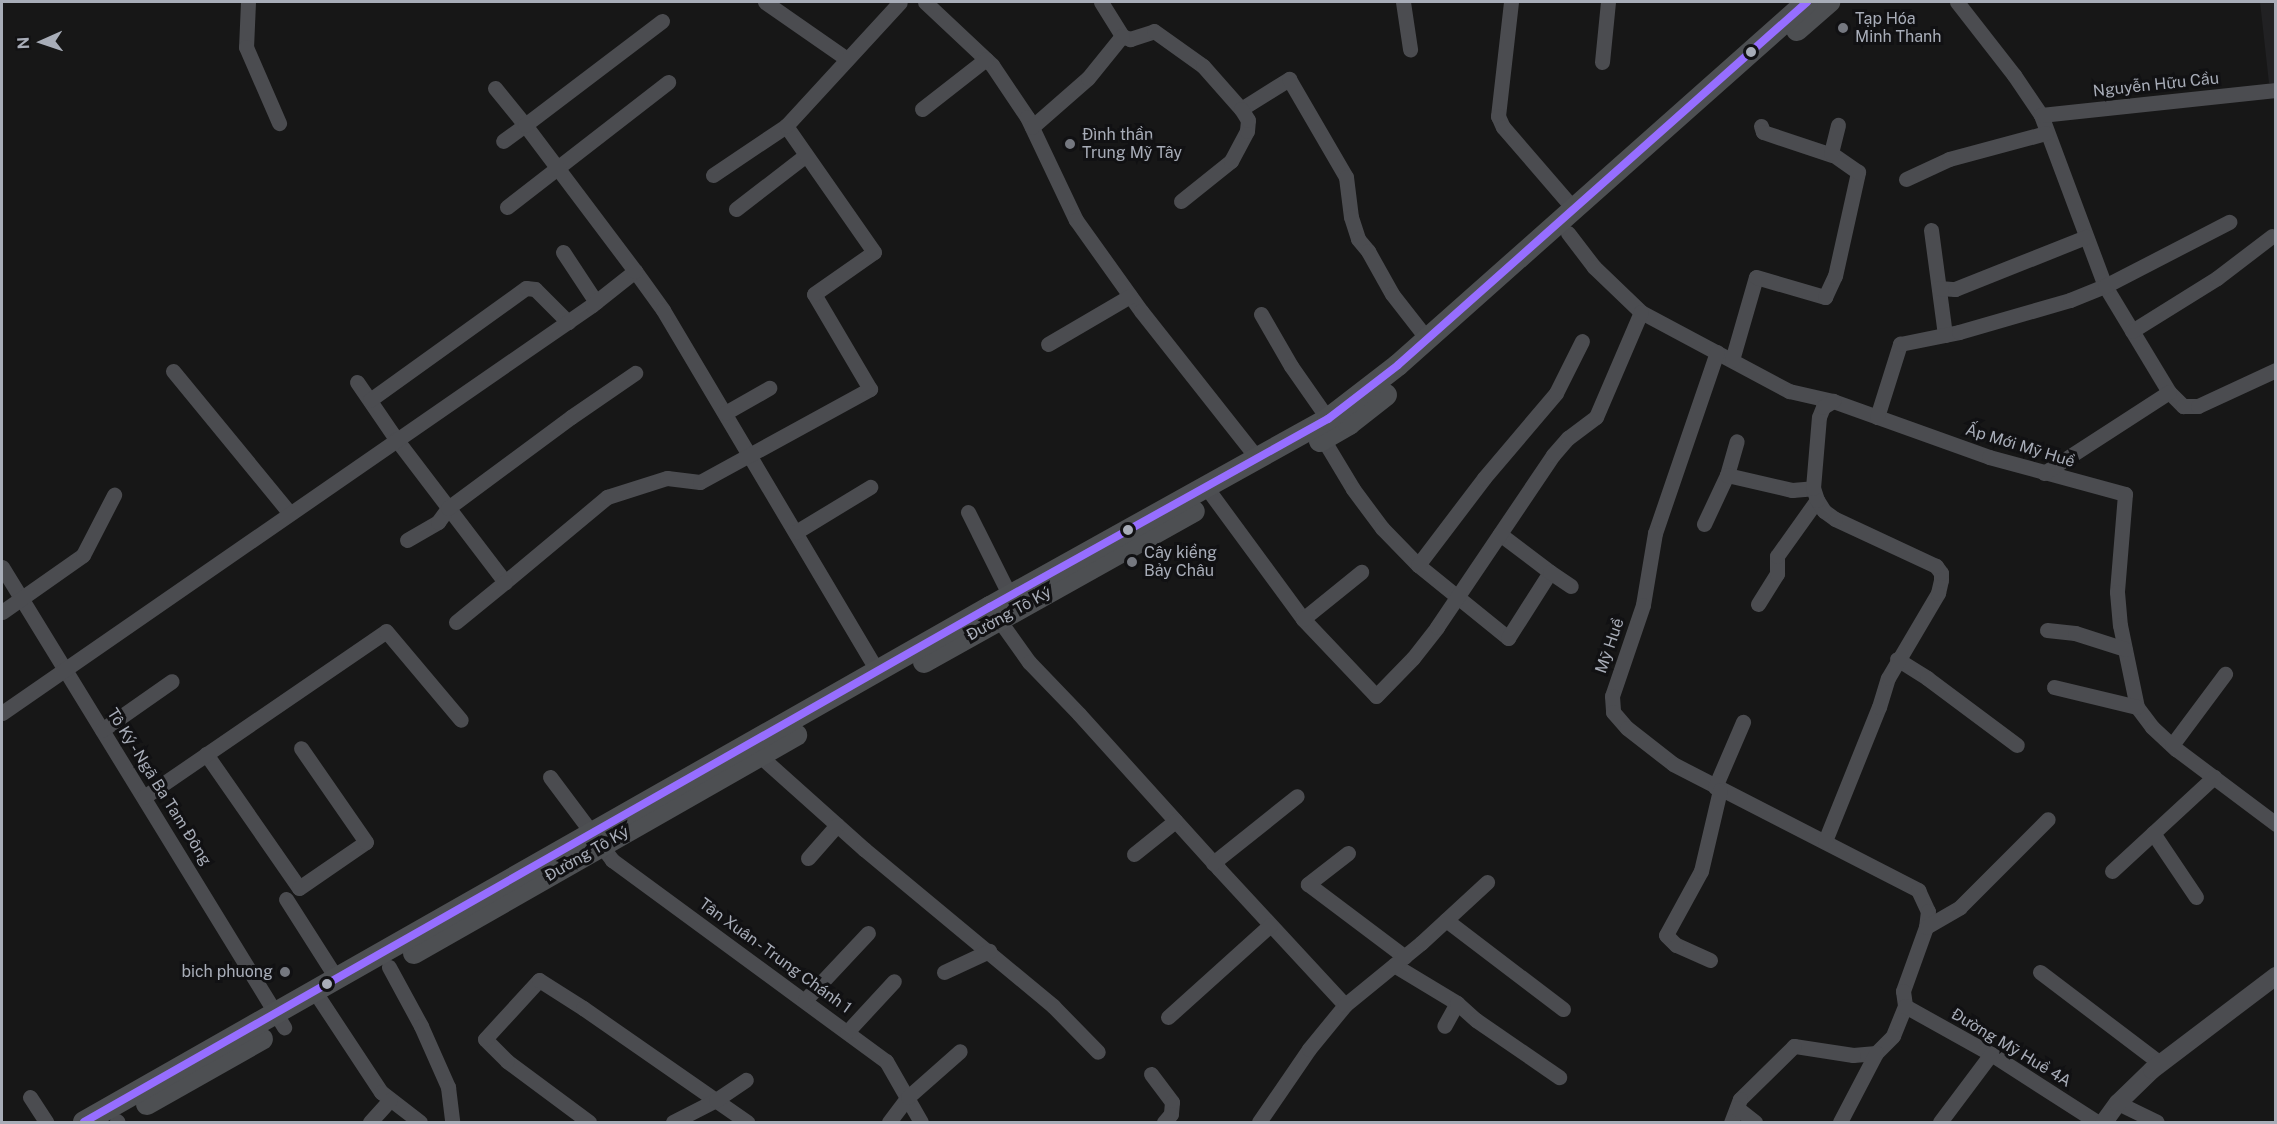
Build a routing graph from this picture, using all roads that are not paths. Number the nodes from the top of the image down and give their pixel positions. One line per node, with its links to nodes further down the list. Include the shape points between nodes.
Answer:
1 (248, 2): 24 (street, via 246,47)
2 (765, 2): 15 (street)
3 (900, 2): 15 (street)
4 (925, 2): 16 (street)
5 (1101, 2): 13 (street)
6 (1403, 2): 14 (street)
7 (1508, 2): 39 (street, via 1498,116 1503,127)
8 (1608, 2): 17 (street)
9 (1807, 2): 39 (main road, Đường Tô Ký)
10 (1829, 2): 43 (main road, Đường Tô Ký)
11 (1957, 2): 23 (street)
12 (662, 21): 25 (street)
13 (1122, 36): 22 (street, via 1130,39 1154,30 1203,66); 29 (street, via 1088,78)
14 (1410, 49)
15 (847, 59): 27 (street)
16 (986, 59): 21 (street); 29 (street)
17 (1602, 62)
18 (668, 82): 34 (street)
19 (495, 88): 25 (street)
20 (2276, 90): 23 (street, Nguyễn Hữu Cầu)
21 (922, 109)
22 (1241, 109): 37 (street, via 1248,120 1247,131 1231,161); 57 (street, via 1286,74 1346,177 1358,239 1392,294)
23 (2041, 115): 30 (street)
24 (279, 123)
25 (525, 125): 31 (street); 34 (street)
26 (1838, 125): 33 (street)
27 (786, 126): 32 (street); 35 (street)
28 (1761, 126): 33 (street, via 1763,132)
29 (1032, 127): 50 (street, via 1076,220)
30 (2046, 134): 36 (street, via 1949,159); 45 (street)
31 (503, 141)
32 (806, 155): 40 (street); 75 (street, via 874,252 814,294 870,389)
33 (1832, 155): 61 (street, via 1858,172 1835,276 1825,297 1756,277)
34 (557, 168): 38 (street); 47 (street)
35 (714, 175)
36 (1906, 179)
37 (1181, 201)
38 (507, 207)
39 (1573, 208): 57 (main road, Đường Tô Ký)
40 (736, 209)
41 (2229, 222): 48 (street)
42 (1931, 230): 49 (street)
43 (1568, 233): 52 (street, Ấp Mới Mỹ Huề, via 1594,267); 72 (main road, Đường Tô Ký, via 1379,401)
44 (2272, 236): 55 (street, via 2217,278)
45 (2086, 237): 48 (street); 49 (street, via 1955,289)
46 (563, 252): 51 (street)
47 (634, 271): 51 (street); 70 (street, via 663,310)
48 (2105, 286): 55 (street); 56 (street, via 2018,316)
49 (1939, 288): 56 (street)
50 (1130, 296): 59 (street); 76 (street)
51 (596, 302): 54 (street)
52 (1641, 312): 60 (street, Ấp Mới Mỹ Huề); 88 (street, via 1596,417 1553,455)
53 (1261, 314): 72 (street)
54 (568, 322): 68 (street, via 535,289 526,288); 73 (street)
55 (2132, 331): 67 (street)
56 (1945, 335): 71 (street, via 1900,344)
57 (1427, 339): 72 (main road, Đường Tô Ký)
58 (1582, 340): 90 (street, via 1556,393)
59 (1048, 344)
60 (1717, 352): 61 (street, Ấp Mới Mỹ Huề); 124 (street, Mỹ Huề, via 1655,533 1643,605 1612,696 1613,712 1627,728 1673,764)
61 (1732, 360): 69 (street, Ấp Mới Mỹ Huề, via 1789,391)
62 (2276, 370): 67 (street, via 2198,406 2183,406)
63 (173, 371): 84 (street)
64 (634, 374): 83 (street)
65 (357, 382): 68 (street)
66 (769, 388): 70 (street)
67 (2169, 392): 77 (street)
68 (370, 400): 73 (street)
69 (1833, 401): 71 (street, Ấp Mới Mỹ Huề); 81 (street, via 1822,407 1819,417)
70 (725, 413): 75 (street)
71 (1877, 417): 77 (street, Ấp Mới Mỹ Huề)
72 (1326, 429): 76 (main road, Đường Tô Ký); 90 (street, via 1353,489 1382,528)
73 (396, 439): 83 (street); 84 (street)
74 (1737, 441): 78 (street)
75 (751, 456): 87 (street); 94 (street, via 700,482 667,478 607,497)
76 (1262, 464): 80 (main road, Đường Tô Ký)
77 (2044, 473): 105 (street, Ấp Mới Mỹ Huề, via 2125,494 2117,592)
78 (1727, 475): 81 (street); 86 (street)
79 (870, 487): 87 (street)
80 (1210, 494): 96 (main road, Đường Tô Ký); 101 (street); 102 (main road, Đường Tô Ký)
81 (1815, 494): 99 (street, via 1777,556 1777,574); 106 (street, via 1824,511 1835,519 1923,559 1941,573 1938,593)
82 (114, 495): 97 (street, via 83,555)
83 (448, 508): 89 (street, via 438,522); 94 (street)
84 (289, 512): 107 (street)
85 (968, 512): 96 (street)
86 (1704, 524)
87 (796, 532): 108 (street)
88 (1500, 534): 93 (street); 98 (street)
89 (407, 540)
90 (1418, 565): 98 (street)
91 (2, 567): 97 (street, Tô Ký - Ngã Ba Tam Đông)
92 (1361, 572): 101 (street)
93 (1550, 572): 95 (street); 98 (street, via 1508,638)
94 (505, 582): 103 (street)
95 (1570, 586)
96 (1010, 596): 108 (main road, Đường Tô Ký)
97 (21, 598): 100 (street); 107 (street, Tô Ký - Ngã Ba Tam Đông)
98 (1456, 598): 101 (street, via 1413,658 1376,696)
99 (1758, 604)
100 (2, 612)
101 (1303, 619)
102 (999, 620): 121 (main road, Đường Tô Ký); 128 (street, via 1029,662)
103 (456, 622)
104 (2047, 630): 105 (street, via 2075,633)
105 (2125, 649): 112 (street, Ấp Mới Mỹ Huề)
106 (1897, 659): 117 (street); 133 (street)
107 (65, 669): 113 (street); 116 (street, Tô Ký - Ngã Ba Tam Đông)
108 (877, 671): 132 (main road, Đường Tô Ký)
109 (2225, 674): 118 (street)
110 (172, 681): 116 (street)
111 (2054, 687): 112 (street)
112 (2137, 706): 118 (street, Ấp Mới Mỹ Huề)
113 (2, 713)
114 (461, 720): 120 (street, via 386,631)
115 (1743, 722): 124 (street)
116 (102, 730): 126 (street, Tô Ký - Ngã Ba Tam Đông)
117 (2017, 745)
118 (2172, 745): 123 (street, Ấp Mới Mỹ Huề)
119 (300, 748): 120 (street, via 366,842 299,888)
120 (206, 754): 126 (street)
121 (760, 756): 130 (street); 132 (main road, Đường Tô Ký)
122 (550, 777): 132 (street, Tân Xuân - Trung Chánh 1)
123 (2214, 777): 129 (street, Ấp Mới Mỹ Huề); 131 (street)
124 (1717, 789): 133 (street, Mỹ Huề); 147 (street, via 1701,872 1666,935 1676,945)
125 (1298, 796): 137 (street)
126 (144, 797): 162 (street, Tô Ký - Ngã Ba Tam Đông)
127 (2048, 819): 144 (street, via 1960,907)
128 (1175, 821): 135 (street); 137 (street)
129 (2276, 824)
130 (837, 825): 136 (street); 146 (street)
131 (2153, 833): 138 (street); 140 (street)
132 (597, 839): 149 (main road, Đường Tô Ký); 152 (main road, Đường Tô Ký); 156 (street, Tân Xuân - Trung Chánh 1, via 612,860)
133 (1825, 841): 144 (street, Mỹ Huề, via 1917,890 1929,911)
134 (1348, 852): 148 (street, via 1308,884)
135 (1134, 854)
136 (808, 858)
137 (1213, 863): 143 (street)
138 (2112, 872)
139 (1487, 882): 142 (street)
140 (2196, 897)
141 (286, 899): 152 (street)
142 (1446, 920): 148 (street); 160 (street)
143 (1270, 924): 158 (street); 161 (street)
144 (1926, 927): 159 (street, Mỹ Huề, via 1906,982)
145 (868, 933): 156 (street)
146 (989, 951): 150 (street); 166 (street, via 1053,1006)
147 (1710, 960)
148 (1400, 961): 157 (street); 158 (street)
149 (389, 968): 155 (main road, Đường Tô Ký); 184 (street, via 448,1087)
150 (944, 972)
151 (2040, 972): 169 (street)
152 (337, 979): 155 (main road, Đường Tô Ký)
153 (894, 981): 164 (street)
154 (2273, 981): 169 (street)
155 (319, 999): 162 (main road, Đường Tô Ký); 175 (street)
156 (805, 1000): 164 (street, Tân Xuân - Trung Chánh 1)
157 (1457, 1004): 163 (street); 171 (street)
158 (1346, 1005): 191 (street, via 1309,1049)
159 (1905, 1006): 167 (street, Mỹ Huề, via 1893,1036); 168 (street, Đường Mỹ Huề 4A)
160 (1563, 1009)
161 (1168, 1017)
162 (280, 1021): 180 (main road, Đường Tô Ký); 181 (main road, Đường Tô Ký)
163 (1444, 1026)
164 (847, 1032): 174 (street, Tân Xuân - Trung Chánh 1, via 886,1061)
165 (960, 1052): 174 (street)
166 (1098, 1052)
167 (1876, 1053): 178 (street, via 1853,1055 1794,1046 1740,1099); 193 (street, Mỹ Huề)
168 (1991, 1054): 194 (street); 195 (street, Đường Mỹ Huề 4A)
169 (2160, 1064): 177 (street)
170 (1151, 1074): 190 (street, via 1172,1102 1171,1114)
171 (1559, 1077)
172 (746, 1080): 176 (street)
173 (30, 1097): 179 (street)
174 (908, 1097): 188 (street); 189 (street, Tân Xuân - Trung Chánh 1)
175 (390, 1100): 182 (street); 183 (street)
176 (716, 1100): 185 (street, via 539,980 485,1038 507,1060); 186 (street); 187 (street)
177 (2118, 1103): 196 (street); 197 (street)
178 (1734, 1115): 192 (street)
179 (46, 1122)
180 (84, 1122)
181 (117, 1122)
182 (370, 1122)
183 (420, 1122)
184 (452, 1122)
185 (589, 1122)
186 (673, 1122)
187 (747, 1122)
188 (889, 1122)
189 (921, 1122)
190 (1164, 1122)
191 (1259, 1122)
192 (1755, 1122)
193 (1840, 1122)
194 (1940, 1122)
195 (2097, 1122)
196 (2104, 1122)
197 (2157, 1122)

